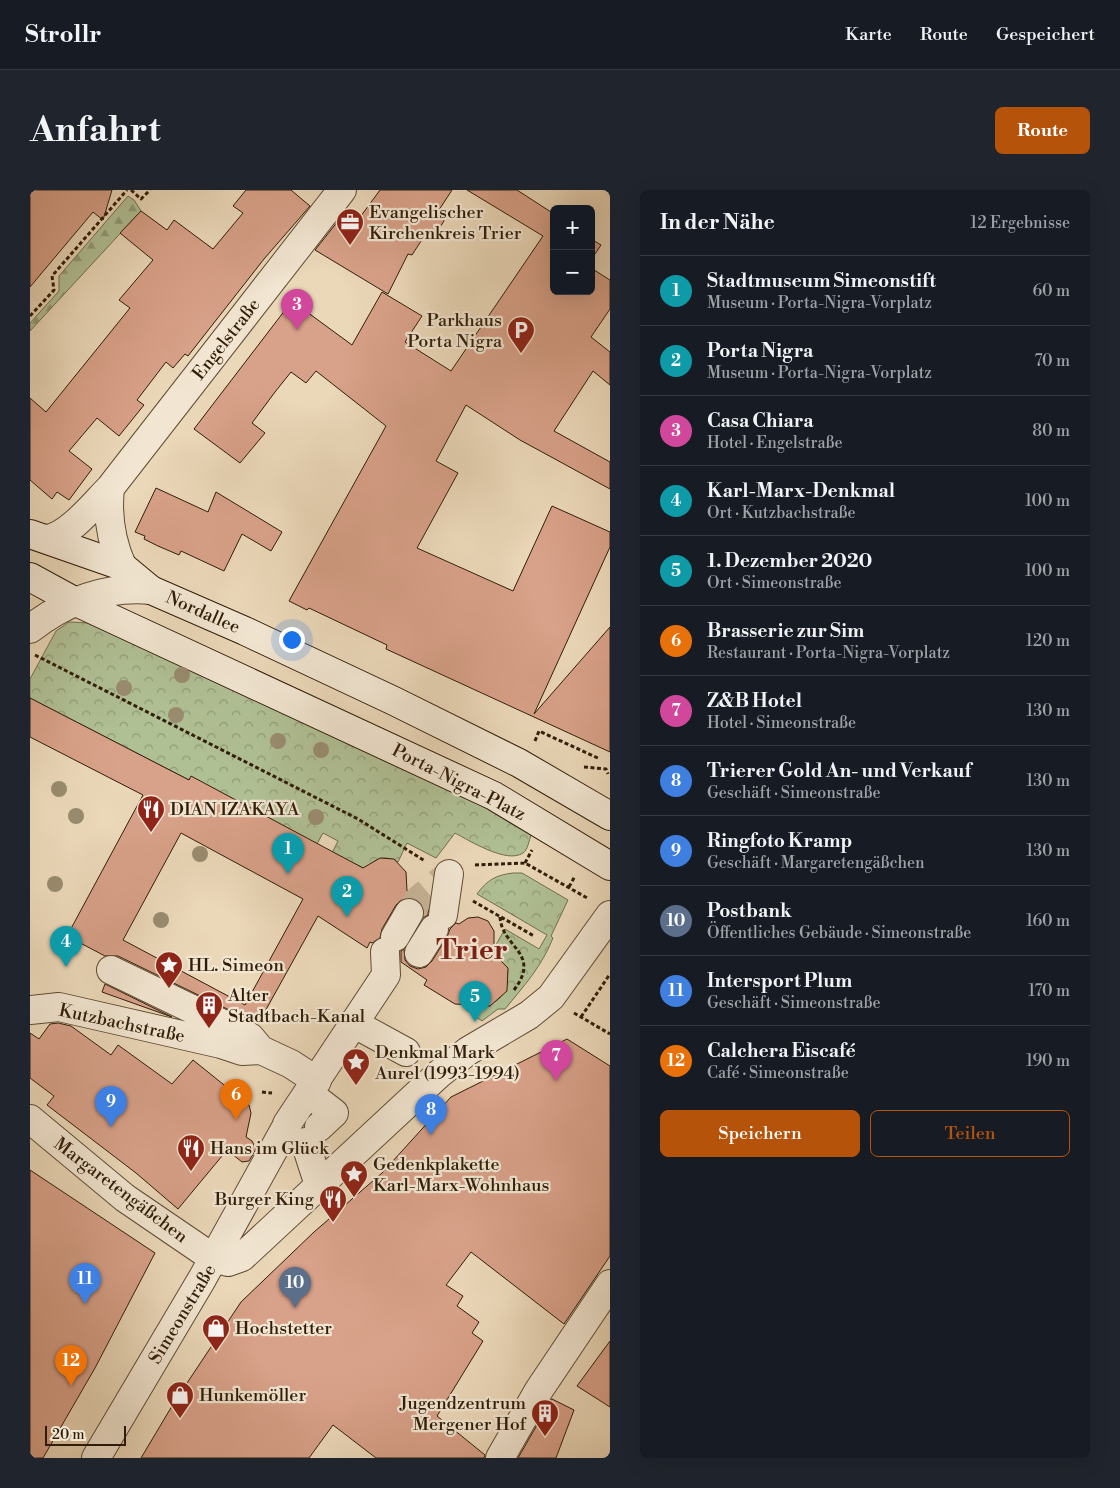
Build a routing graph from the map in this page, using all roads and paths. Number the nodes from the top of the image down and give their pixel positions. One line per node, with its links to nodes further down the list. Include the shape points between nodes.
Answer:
1 (127, 190): 5 (path, via 52,276 54,290)
2 (131, 190): 3 (path, via 142,199)
3 (150, 190)
4 (342, 190): 6 (street, Engelstraße)
5 (30, 316)
6 (110, 488): 7 (street, Engelstraße, via 67,530 54,538); 8 (street, via 113,546)
7 (38, 536): 8 (street, Nordallee)
8 (122, 566): 10 (street, Nordallee)
9 (30, 577): 11 (street)
10 (151, 590): 11 (street, via 121,590); 16 (street, Nordallee, via 245,631 519,763)
11 (74, 601): 12 (street); 18 (street, Porta-Nigra-Platz, via 494,796)
12 (30, 629)
13 (30, 653): 17 (path, via 358,818)
14 (535, 742): 15 (path, via 540,731)
15 (600, 759)
16 (610, 816)
17 (404, 849)
18 (610, 866)
19 (449, 874): 20 (path, via 472,865 525,863); 23 (path, via 471,900); 25 (street, via 438,922)
20 (569, 887)
21 (409, 913): 25 (street)
22 (610, 915): 37 (street, Simeonstraße, via 551,997 529,1015 468,1051)
23 (500, 916): 24 (path); 28 (path, via 503,933 518,948 524,967)
24 (534, 936)
25 (399, 957): 34 (street)
26 (111, 970): 36 (street, via 250,1037)
27 (610, 974): 33 (path)
28 (509, 996)
29 (488, 1009): 32 (path, via 476,1010)
30 (569, 1009): 33 (path)
31 (30, 1010): 36 (street, Kutzbachstraße, via 59,1007)
32 (472, 1014)
33 (582, 1017): 35 (path)
34 (353, 1023): 37 (street); 38 (street)
35 (610, 1034)
36 (251, 1050): 38 (street, via 291,1064)
37 (439, 1074): 43 (street, Simeonstraße)
38 (313, 1087): 42 (street)
39 (262, 1092): 40 (path)
40 (272, 1093)
41 (30, 1119): 44 (street, Margaretengäßchen, via 125,1198)
42 (299, 1131): 43 (street); 44 (street)
43 (319, 1185): 44 (street, Simeonstraße, via 242,1257 228,1262)
44 (212, 1258): 46 (street, Simeonstraße)
45 (610, 1284): 47 (street, via 539,1390)
46 (96, 1458)
47 (500, 1458)

